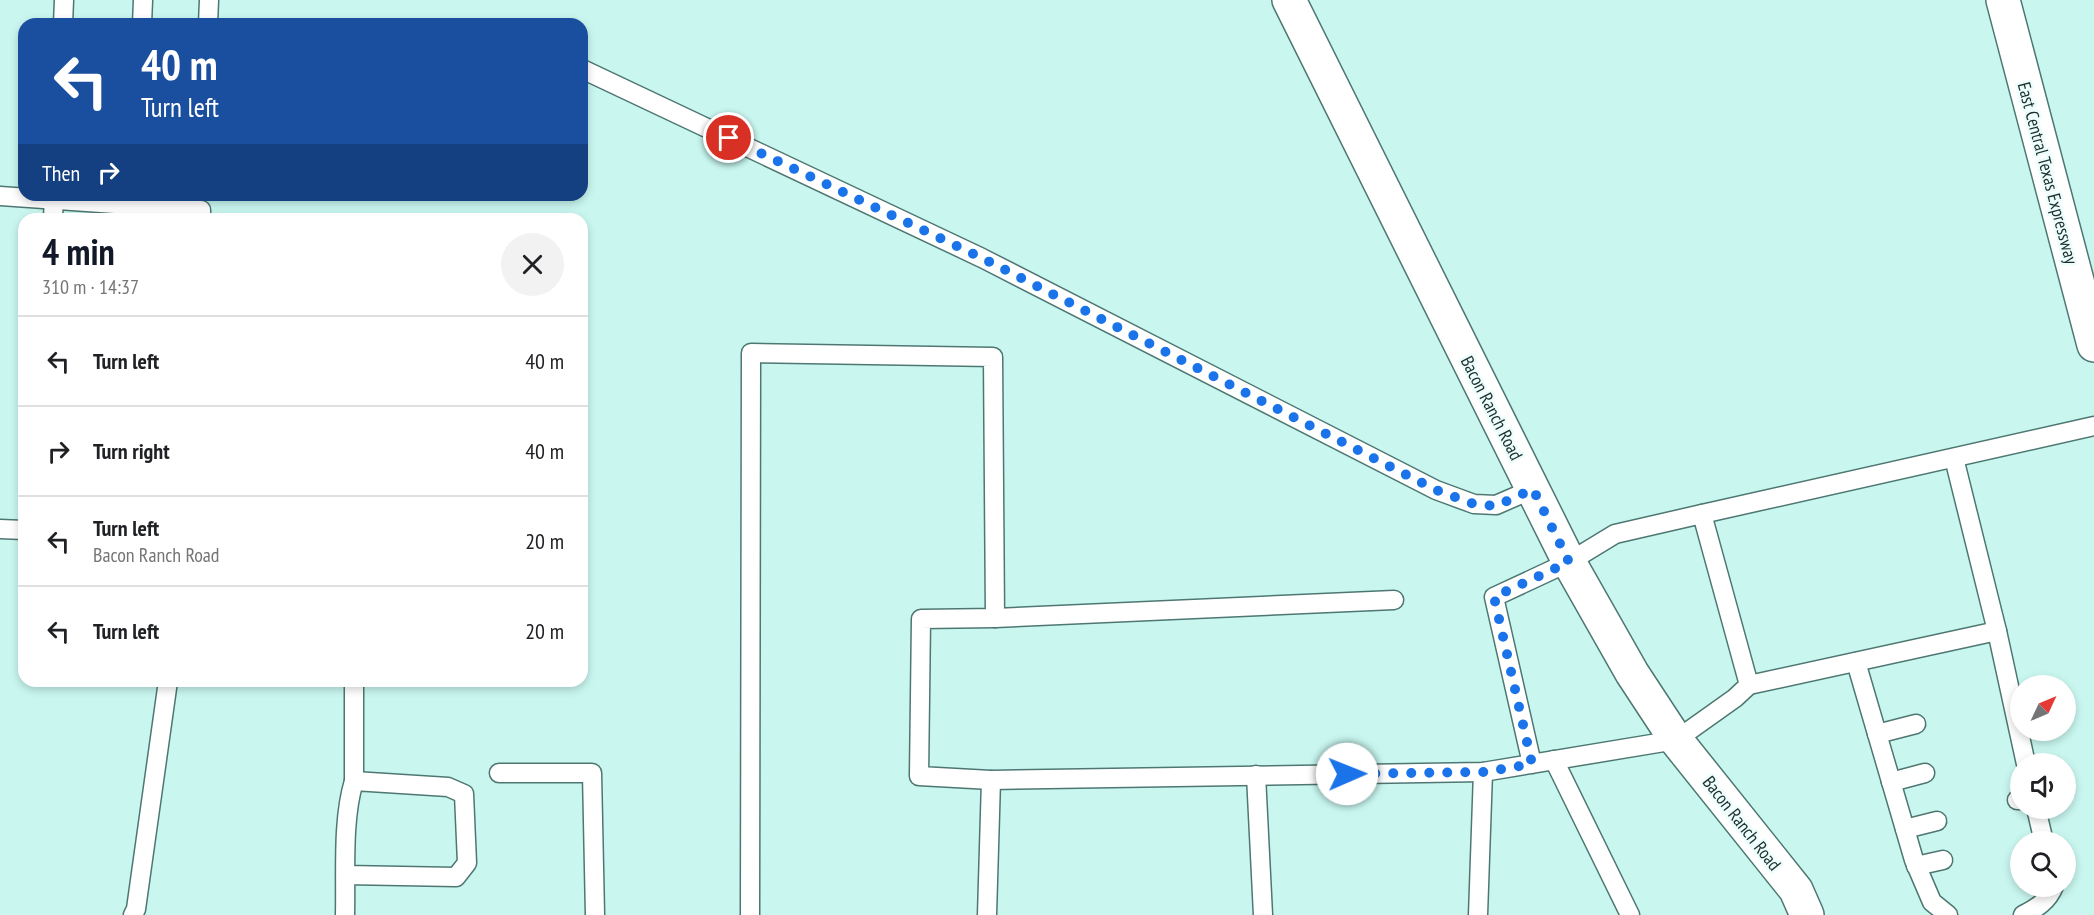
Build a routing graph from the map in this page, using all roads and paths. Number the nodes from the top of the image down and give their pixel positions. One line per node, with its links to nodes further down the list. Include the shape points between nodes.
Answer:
1 (64, 0): 6 (lane)
2 (143, 0): 7 (lane)
3 (209, 0): 8 (lane)
4 (1289, 0): 18 (street, Bacon Ranch Road)
5 (2002, 0): 15 (street, East Central Texas Expressway)
6 (63, 18)
7 (142, 18)
8 (208, 18)
9 (588, 72): 18 (lane, via 982,258 1436,490 1474,504 1496,506)
10 (0, 196): 11 (lane)
11 (18, 196)
12 (90, 201): 13 (lane)
13 (135, 206): 14 (lane)
14 (201, 208)
15 (2094, 345)
16 (2094, 426): 17 (lane)
17 (1954, 458): 19 (lane); 25 (lane)
18 (1533, 489): 22 (street, Bacon Ranch Road)
19 (1702, 514): 22 (lane, via 1615,534); 27 (lane)
20 (0, 529): 21 (lane)
21 (18, 530)
22 (1569, 562): 32 (street, Bacon Ranch Road, via 1632,673); 35 (lane, via 1494,597)
23 (1394, 600): 24 (lane)
24 (995, 618): 40 (lane, via 921,620 919,776); 52 (lane, via 993,357 751,353)
25 (1997, 631): 26 (lane); 33 (lane, via 2005,703)
26 (1856, 662): 27 (lane); 31 (lane)
27 (1749, 685): 32 (lane)
28 (167, 687): 49 (lane)
29 (354, 687): 41 (lane)
30 (1916, 724): 31 (lane)
31 (1877, 734): 42 (lane)
32 (1676, 740): 34 (lane); 57 (street, Bacon Ranch Road, via 1796,890)
33 (2018, 753)
34 (1554, 760): 35 (lane); 56 (lane)
35 (1532, 764): 36 (lane)
36 (1484, 772): 39 (lane); 55 (lane)
37 (499, 773): 51 (lane, via 592,773)
38 (1925, 773): 42 (lane)
39 (1256, 775): 40 (lane); 54 (lane)
40 (991, 780): 53 (lane)
41 (354, 782): 47 (lane, via 348,801); 47 (lane, via 448,787 464,794 467,863 456,877)
42 (1891, 782): 44 (lane)
43 (1937, 821): 44 (lane)
44 (1905, 829): 46 (lane)
45 (1943, 860): 46 (lane)
46 (1916, 866): 58 (lane, via 1932,902)
47 (346, 875): 50 (lane)
48 (2049, 897): 59 (lane)
49 (133, 915)
50 (345, 915)
51 (595, 915)
52 (750, 915)
53 (987, 915)
54 (1263, 915)
55 (1478, 915)
56 (1630, 915)
57 (1807, 915)
58 (1948, 915)
59 (2023, 915)

